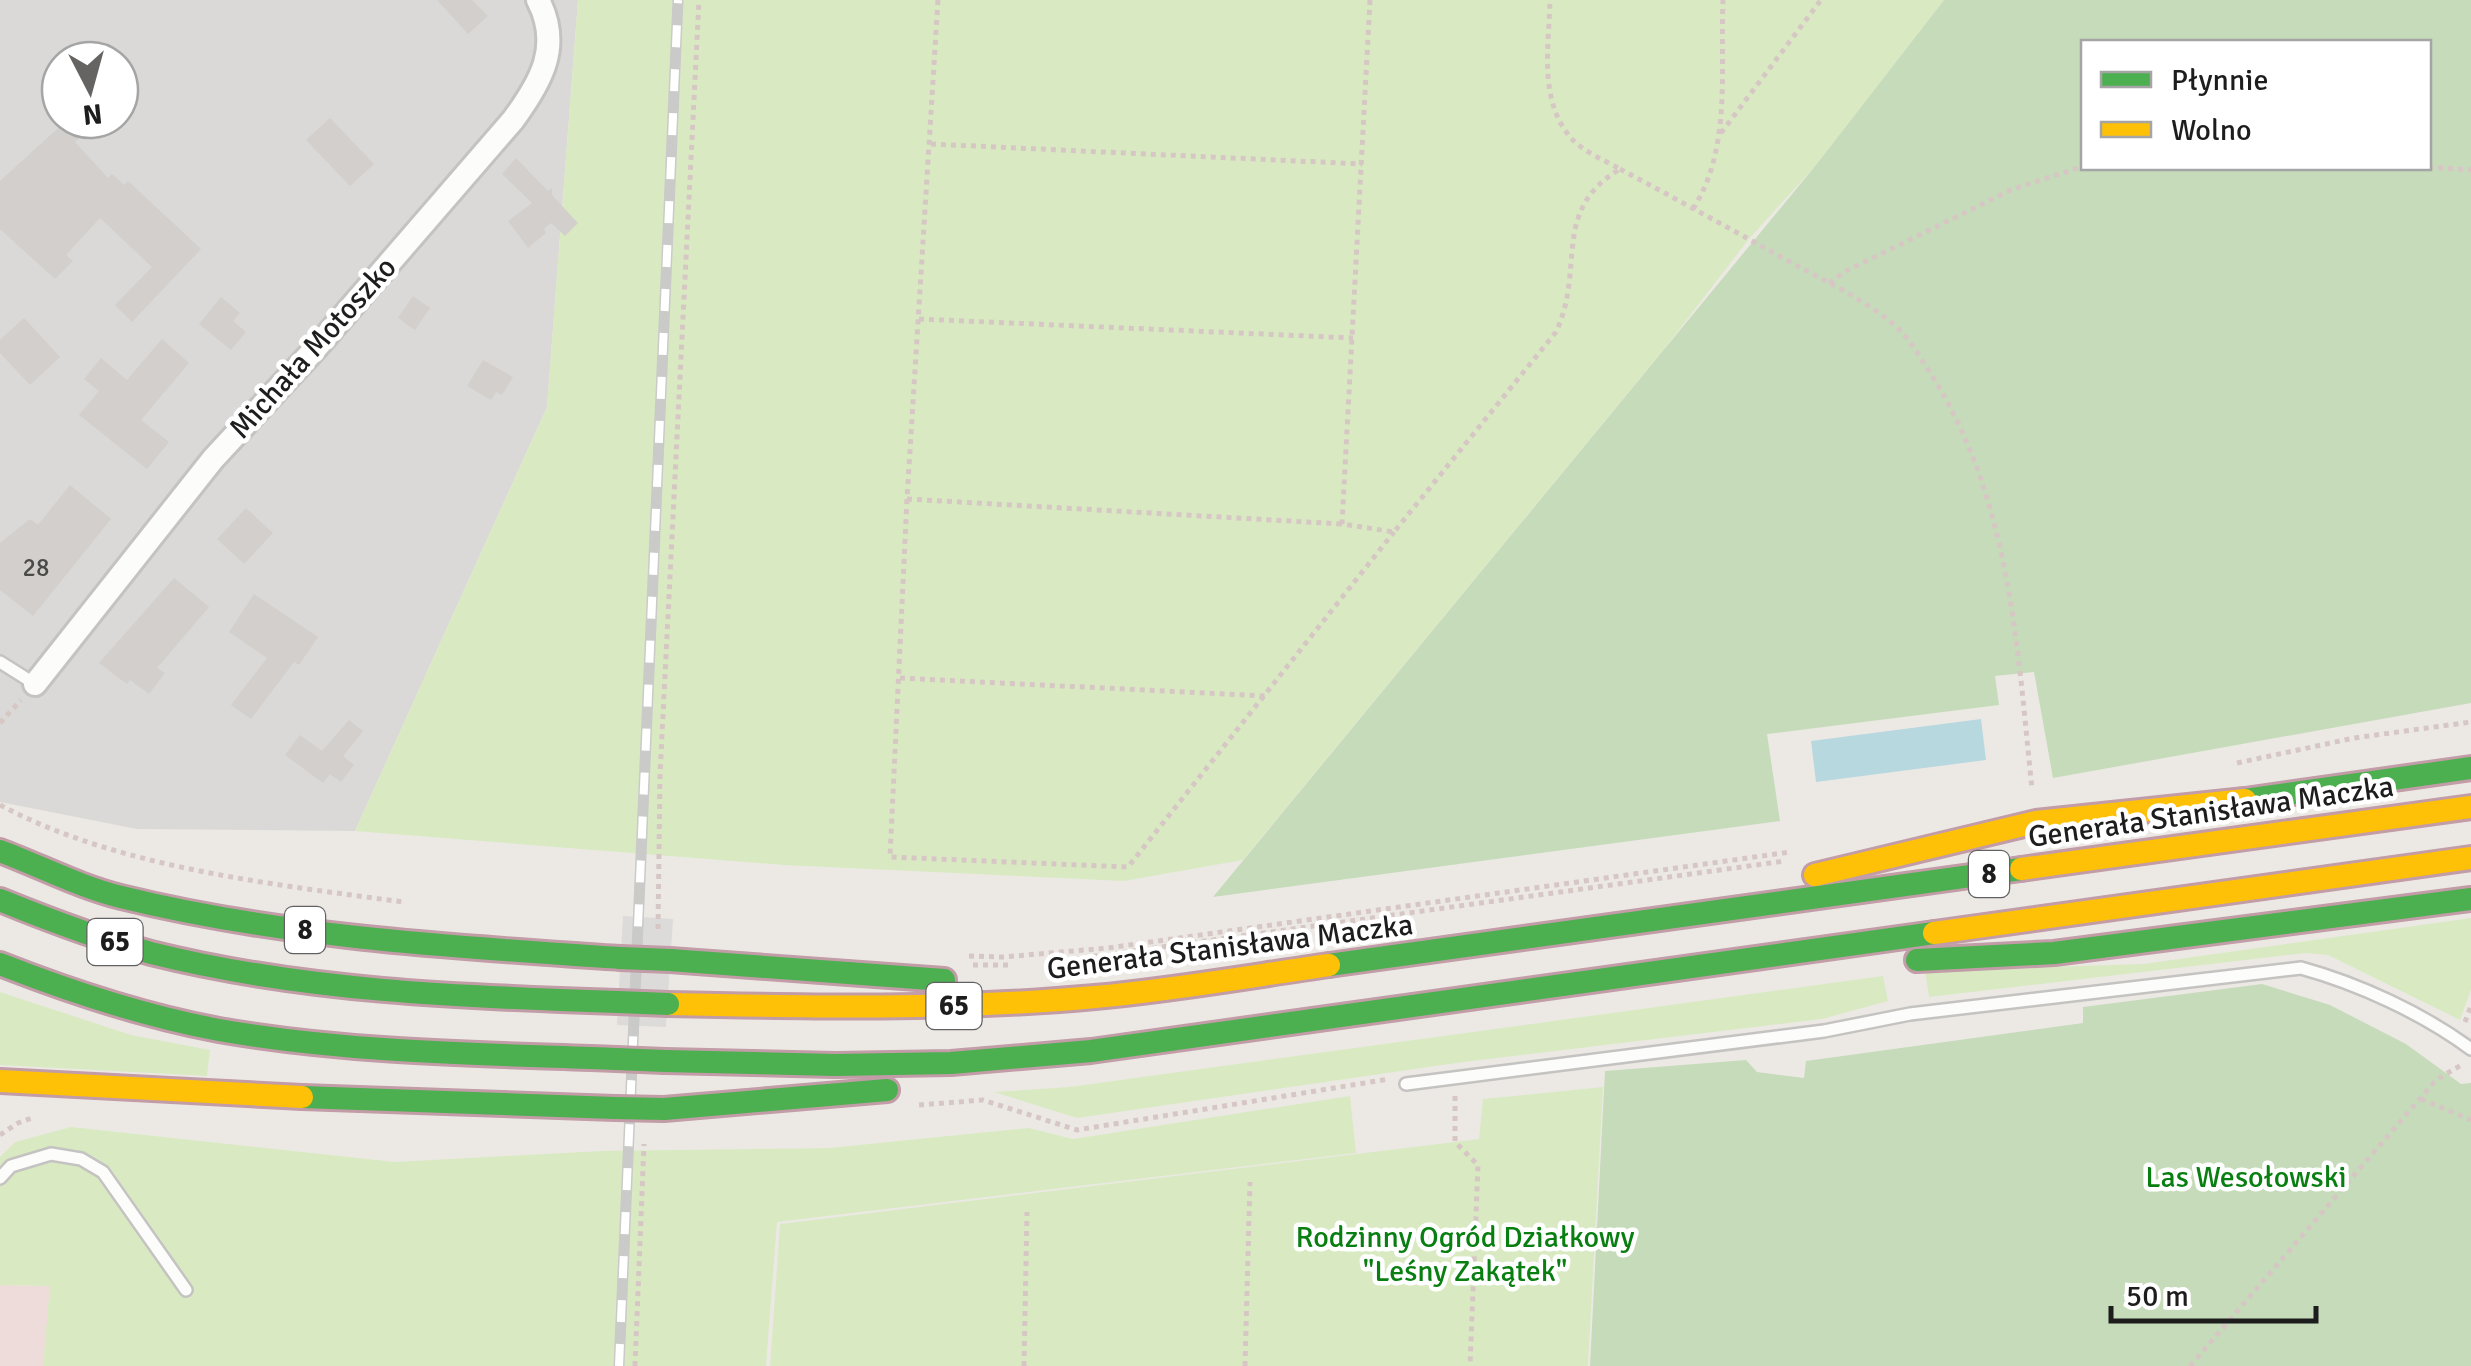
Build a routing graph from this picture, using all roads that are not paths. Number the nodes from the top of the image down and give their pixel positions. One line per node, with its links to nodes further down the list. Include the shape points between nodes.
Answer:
1 (538, 0): 3 (street, Michała Motoszko, via 550,33 548,59 514,120 212,459)
2 (0, 662): 3 (lane)
3 (35, 684)
4 (2471, 768): 10 (highway, via 2036,822)
5 (2471, 807): 10 (highway, Generała Stanisława Maczka / 8)
6 (0, 851): 13 (highway, 8, bridge, via 117,896 235,921 473,948 1013,984 1122,975)
7 (2471, 858): 12 (highway, 8)
8 (2471, 899): 12 (highway, via 2054,953)
9 (0, 900): 13 (highway, Generała Stanisława Maczka / 65, bridge, via 109,940 233,972 359,990 487,998 979,1006)
10 (1611, 928): 13 (highway, Generała Stanisława Maczka / 8)
11 (0, 964): 14 (highway, 65, bridge, via 151,1014 324,1044 835,1065 951,1063)
12 (1666, 970): 14 (highway, 8)
13 (1239, 977)
14 (1225, 1033): 19 (highway, 8, via 1064,1075)
15 (2471, 1049): 17 (lane, via 2426,1020 2301,968)
16 (0, 1081): 18 (highway)
17 (1406, 1084)
18 (67, 1086): 20 (highway, bridge, via 664,1110); 21 (highway)
19 (944, 1086)
20 (908, 1089)
21 (11, 1104)
22 (0, 1178): 23 (lane, via 11,1166 51,1154 81,1159 103,1172)
23 (186, 1290)

